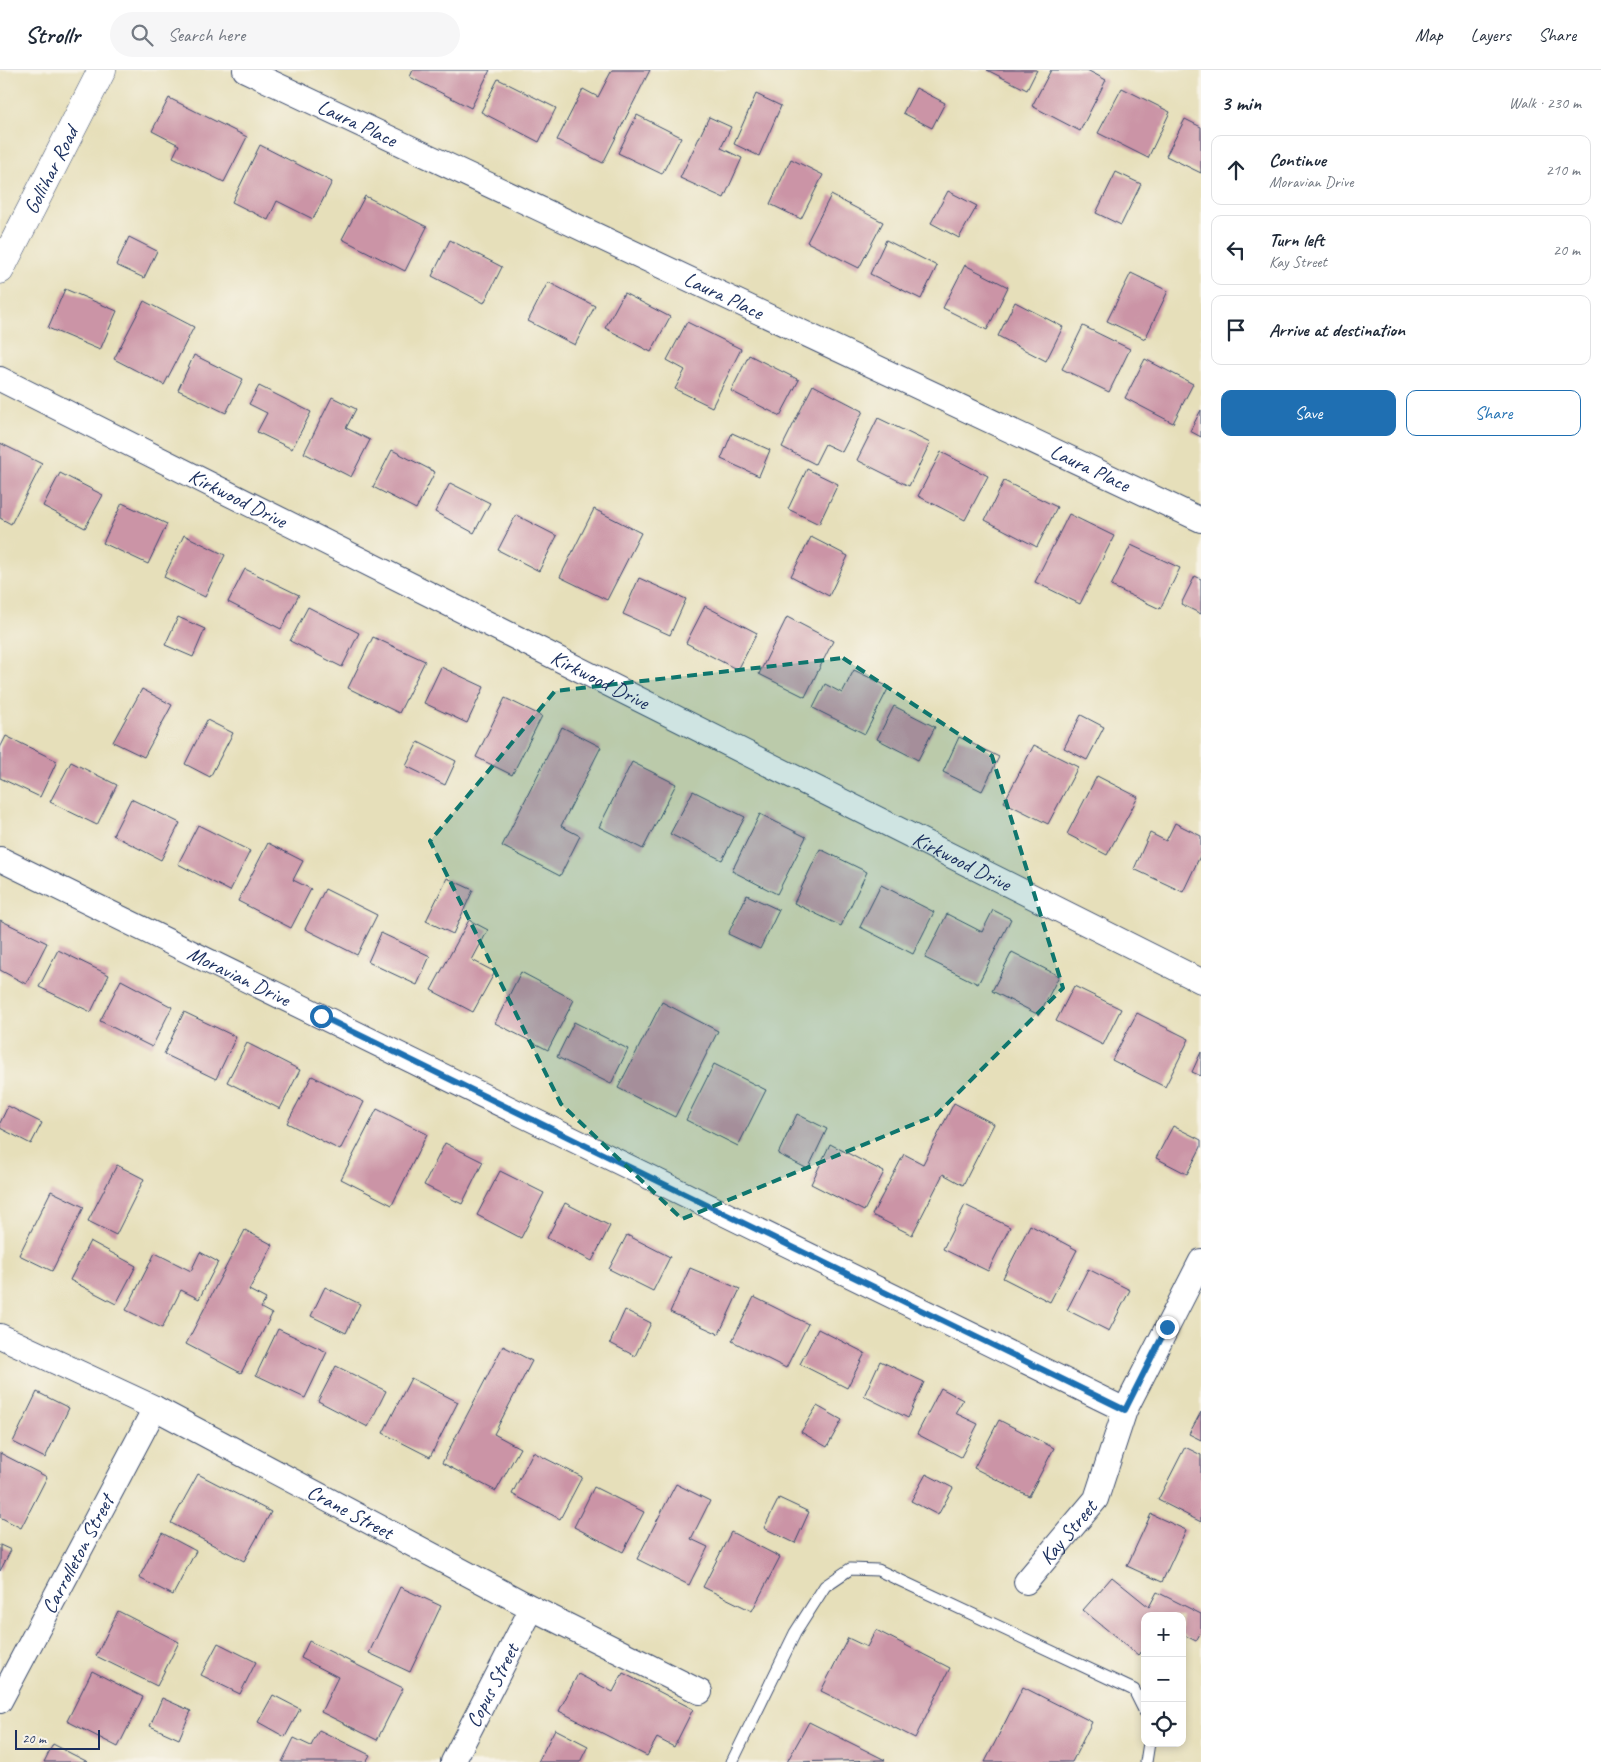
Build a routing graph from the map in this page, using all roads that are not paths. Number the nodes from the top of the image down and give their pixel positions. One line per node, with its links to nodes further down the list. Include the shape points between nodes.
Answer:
1 (102, 70): 3 (main road, Gollihar Road)
2 (245, 70): 5 (street, Laura Place)
3 (0, 270)
4 (0, 379): 7 (street, Kirkwood Drive)
5 (1201, 520)
6 (0, 858): 11 (street, Moravian Drive)
7 (1201, 981)
8 (1201, 1260): 11 (street, Kay Street)
9 (0, 1336): 10 (street, Crane Street)
10 (155, 1408): 13 (street, Crane Street); 15 (street, Carrolleton Street)
11 (1125, 1410): 12 (street, Kay Street, via 1096,1499)
12 (1026, 1582)
13 (532, 1608): 14 (street, Crane Street); 18 (street, Copus Street)
14 (700, 1692)
15 (0, 1701)
16 (1141, 1704): 19 (lane, via 1134,1690 878,1570 850,1569 825,1586 795,1633)
17 (1148, 1747): 20 (lane)
18 (453, 1762)
19 (732, 1762)
20 (1146, 1762)

